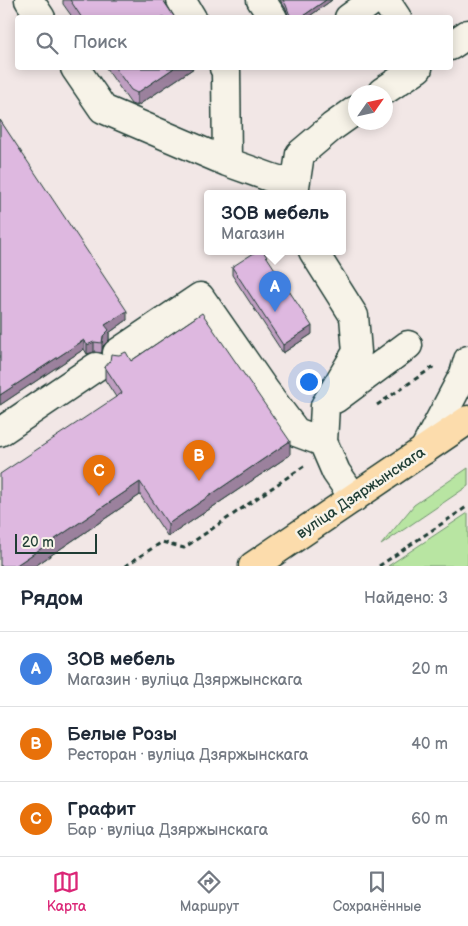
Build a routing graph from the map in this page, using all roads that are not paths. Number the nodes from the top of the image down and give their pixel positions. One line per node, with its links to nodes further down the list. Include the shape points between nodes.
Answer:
1 (29, 0): 6 (lane)
2 (181, 0): 7 (lane)
3 (261, 0): 8 (lane)
4 (374, 0): 9 (lane)
5 (385, 0): 10 (lane)
6 (39, 15)
7 (190, 15)
8 (271, 15)
9 (353, 15)
10 (395, 15)
11 (468, 34): 12 (lane)
12 (453, 44)
13 (76, 70): 18 (lane, via 103,109)
14 (225, 70): 18 (lane)
15 (413, 70): 16 (lane)
16 (392, 85)
17 (348, 116): 19 (lane, via 300,154)
18 (227, 162): 19 (lane)
19 (295, 189)
20 (316, 255): 23 (lane, via 354,316 358,352)
21 (408, 345): 23 (lane)
22 (455, 360): 27 (lane, via 464,374)
23 (325, 406): 26 (lane)
24 (468, 420): 27 (main road, вуліца Дзяржынскага)
25 (0, 432): 26 (lane, via 200,297 296,432)
26 (325, 446): 28 (lane, via 336,472)
27 (424, 450): 28 (main road, вуліца Дзяржынскага)
28 (354, 498): 29 (main road, вуліца Дзяржынскага)
29 (253, 566)

